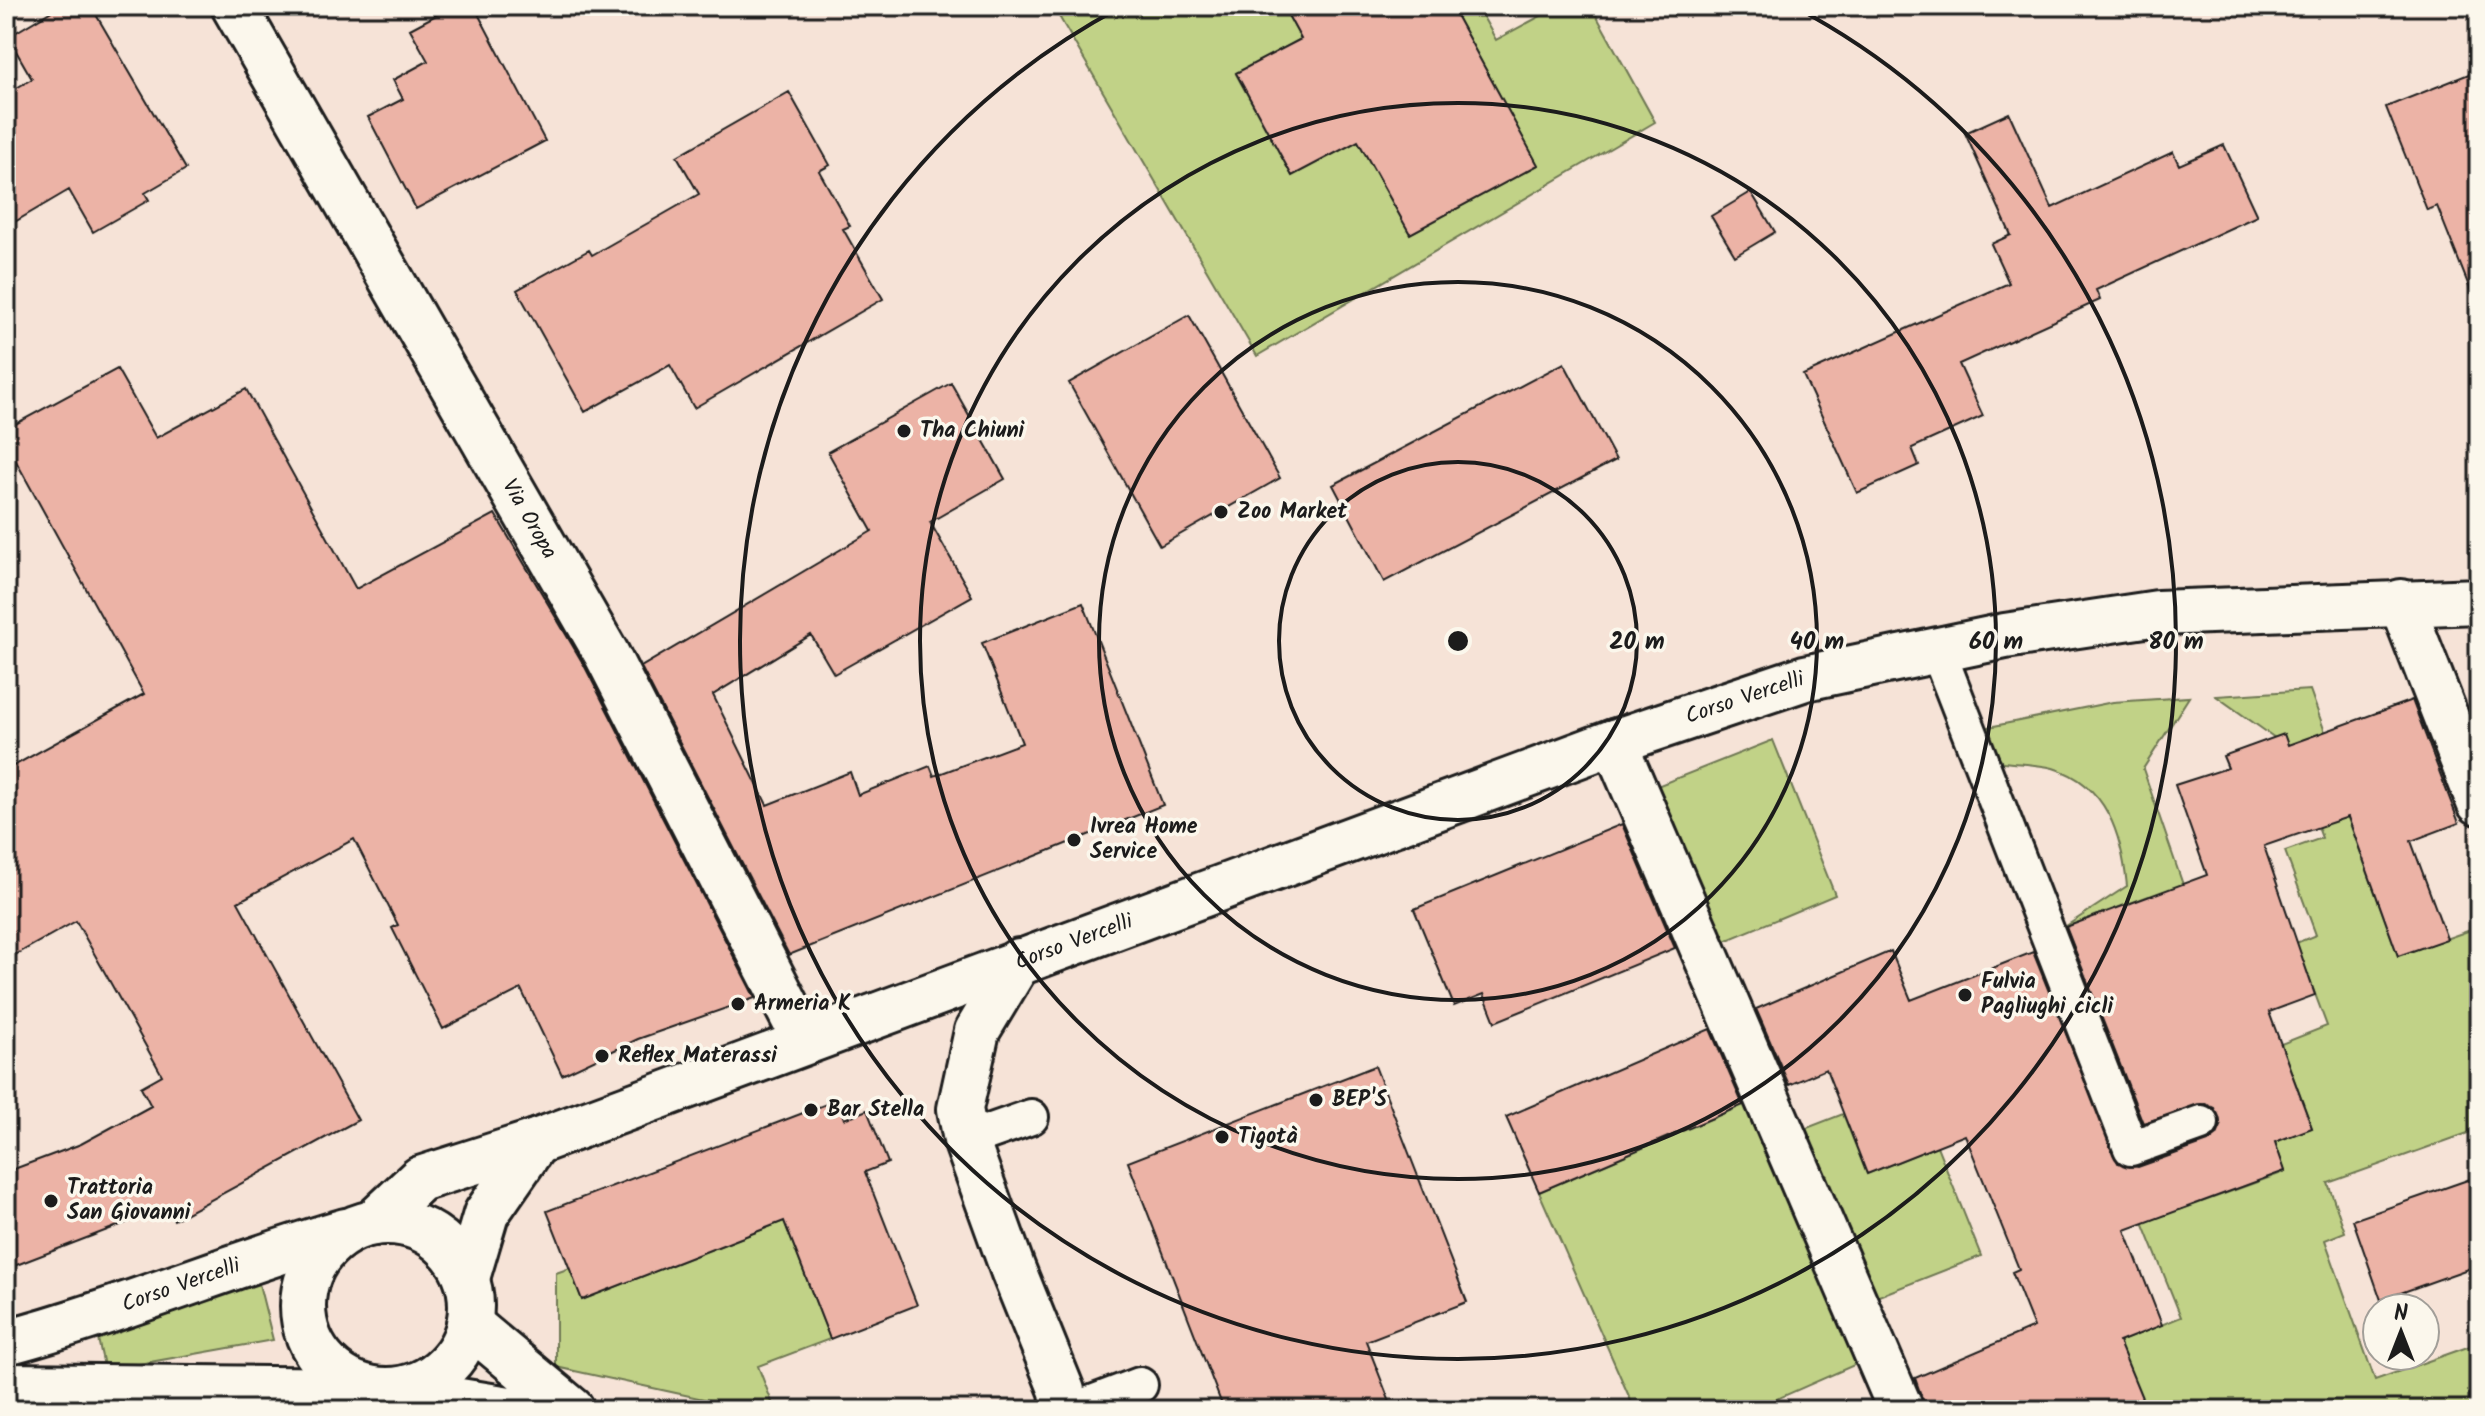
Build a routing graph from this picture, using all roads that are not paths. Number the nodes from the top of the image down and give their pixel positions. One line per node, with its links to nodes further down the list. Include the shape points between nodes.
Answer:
1 (234, 6): 8 (main road, Via Oropa, via 606,653)
2 (2479, 601): 3 (main road, Corso Vercelli)
3 (2401, 602): 4 (main road, Corso Vercelli, via 2158,613); 6 (main road)
4 (1937, 649): 5 (main road, Corso Vercelli, via 1794,681); 10 (lane, via 2131,1148)
5 (1614, 742): 7 (main road, Corso Vercelli); 24 (main road)
6 (2479, 802)
7 (1019, 961): 8 (main road, Corso Vercelli); 11 (main road, via 977,1031 960,1109)
8 (805, 1041): 12 (main road, Corso Vercelli)
9 (1031, 1117): 11 (lane)
10 (2201, 1123)
11 (966, 1140): 22 (main road, via 1062,1391)
12 (536, 1142): 13 (main road, Corso Vercelli, via 420,1179); 14 (main road, via 486,1214)
13 (365, 1226): 14 (main road, via 404,1223 433,1235 450,1250); 16 (main road, Corso Vercelli, via 276,1251 92,1319); 19 (main road, via 332,1243 315,1263 305,1287 304,1318 314,1348 335,1372 360,1386)
14 (467, 1278): 15 (main road)
15 (469, 1324): 19 (main road, via 458,1352 444,1368 422,1383); 21 (main road)
16 (6, 1342)
17 (1140, 1385): 23 (lane)
18 (6, 1386): 19 (main road)
19 (385, 1390): 20 (main road)
20 (515, 1410)
21 (572, 1410)
22 (1064, 1410)
23 (1074, 1410)
24 (1901, 1410)

